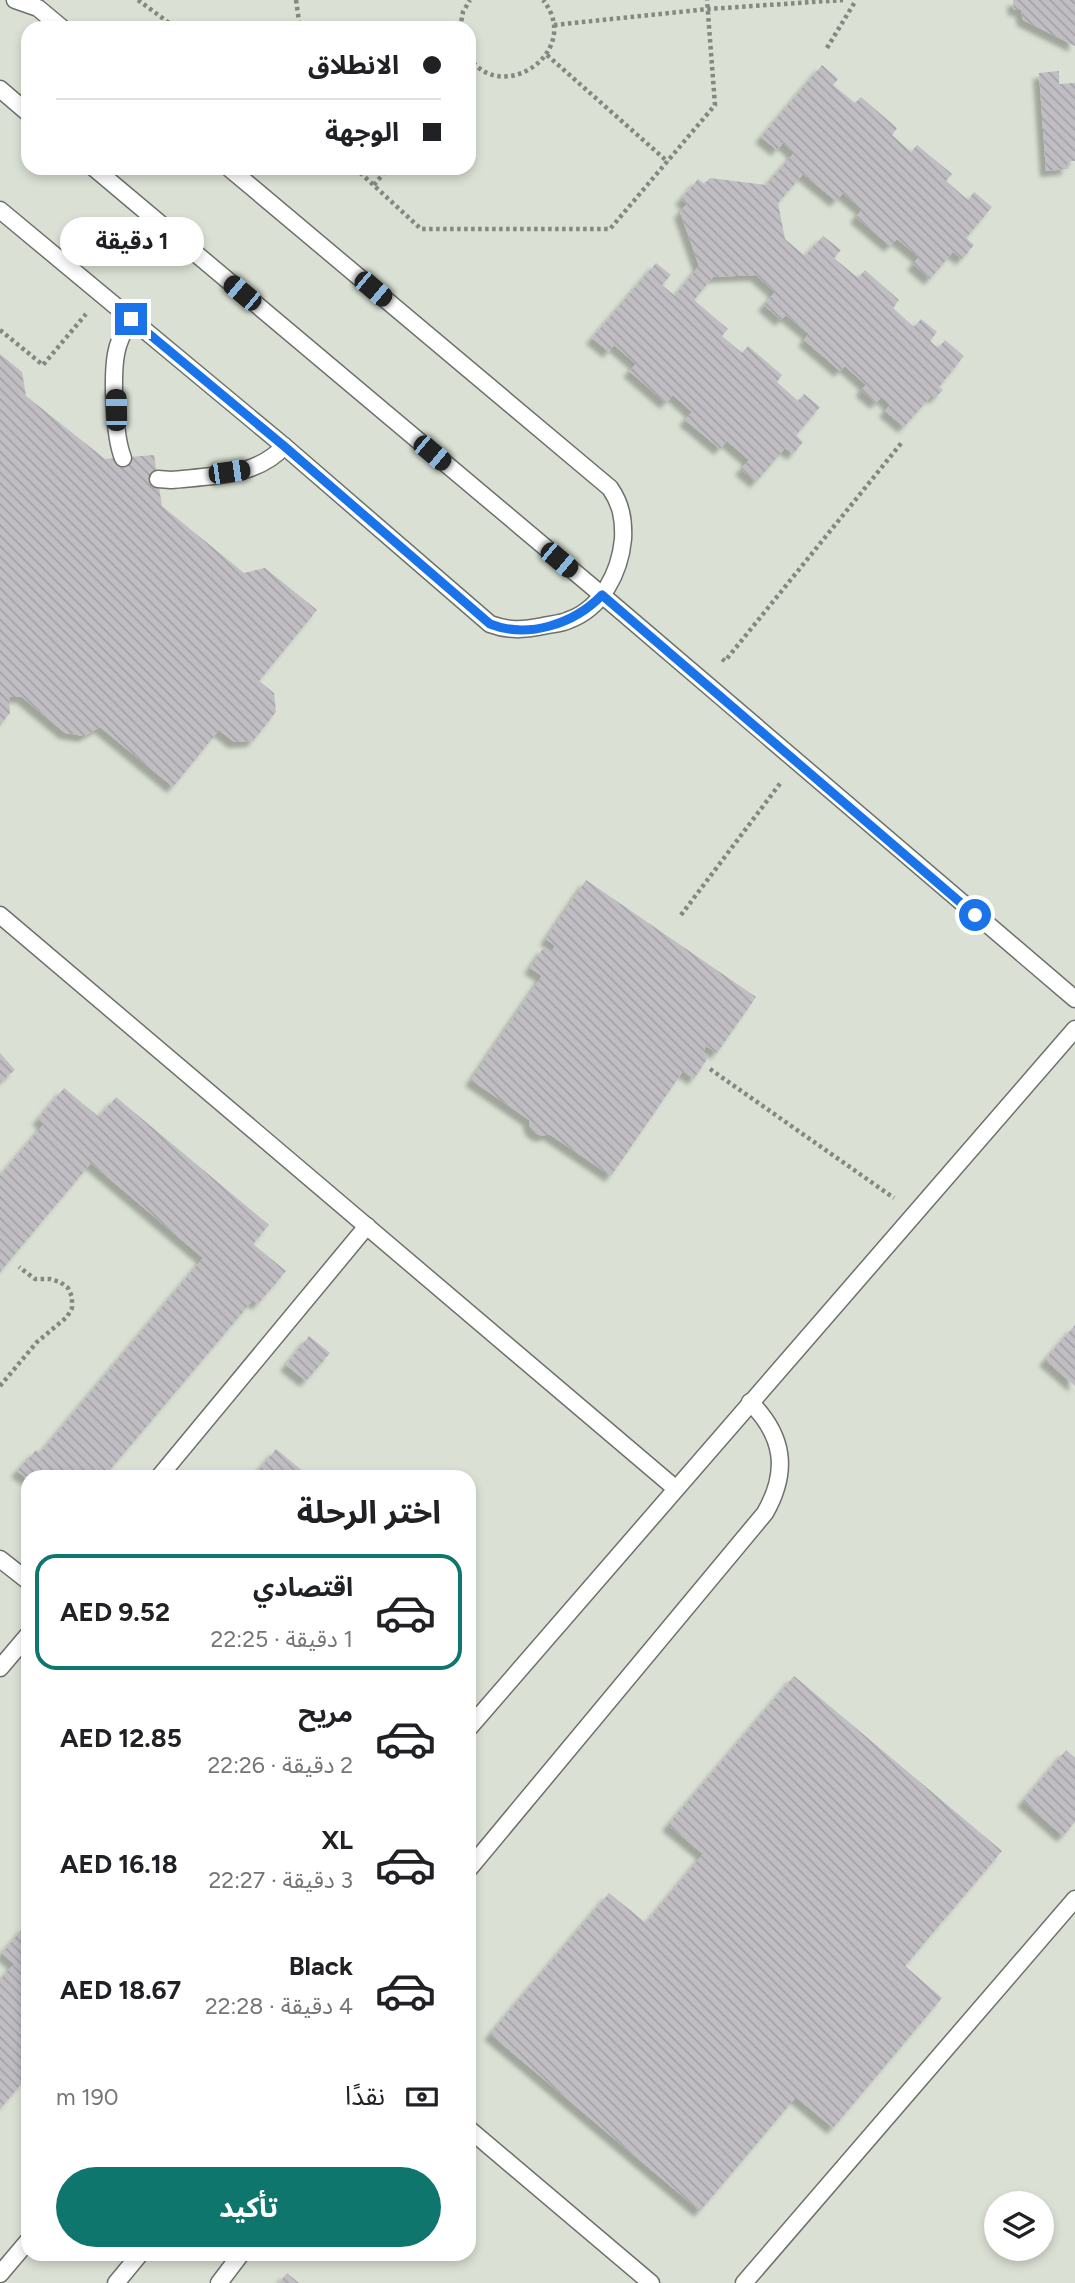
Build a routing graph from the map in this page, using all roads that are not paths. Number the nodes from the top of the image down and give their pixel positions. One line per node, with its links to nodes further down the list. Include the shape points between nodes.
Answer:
1 (15, 0): 2 (lane, via 37,8)
2 (53, 21)
3 (0, 89): 4 (lane)
4 (21, 107)
5 (102, 175): 12 (lane)
6 (237, 175): 12 (lane, via 610,488 622,510 622,553)
7 (0, 210): 8 (lane)
8 (131, 319): 9 (lane); 10 (lane, via 116,355 118,446)
9 (284, 446): 11 (lane, via 270,461 250,469); 12 (lane, via 490,624 518,631 569,621)
10 (123, 458)
11 (158, 479)
12 (602, 595): 14 (lane)
13 (0, 915): 16 (lane)
14 (1075, 999)
15 (1075, 1029): 17 (lane)
16 (367, 1226): 18 (lane); 19 (lane)
17 (750, 1402): 19 (lane); 25 (lane, via 774,1434 780,1454 776,1495)
18 (165, 1470)
19 (675, 1488): 24 (lane)
20 (0, 1559): 21 (lane)
21 (21, 1576)
22 (21, 1643): 23 (lane)
23 (0, 1668)
24 (476, 1720)
25 (476, 1861)
26 (1075, 1899): 35 (lane)
27 (476, 2135): 34 (lane)
28 (21, 2249): 31 (lane)
29 (134, 2261): 32 (lane)
30 (236, 2261): 33 (lane)
31 (0, 2274)
32 (116, 2283)
33 (219, 2283)
34 (651, 2283)
35 (744, 2283)

